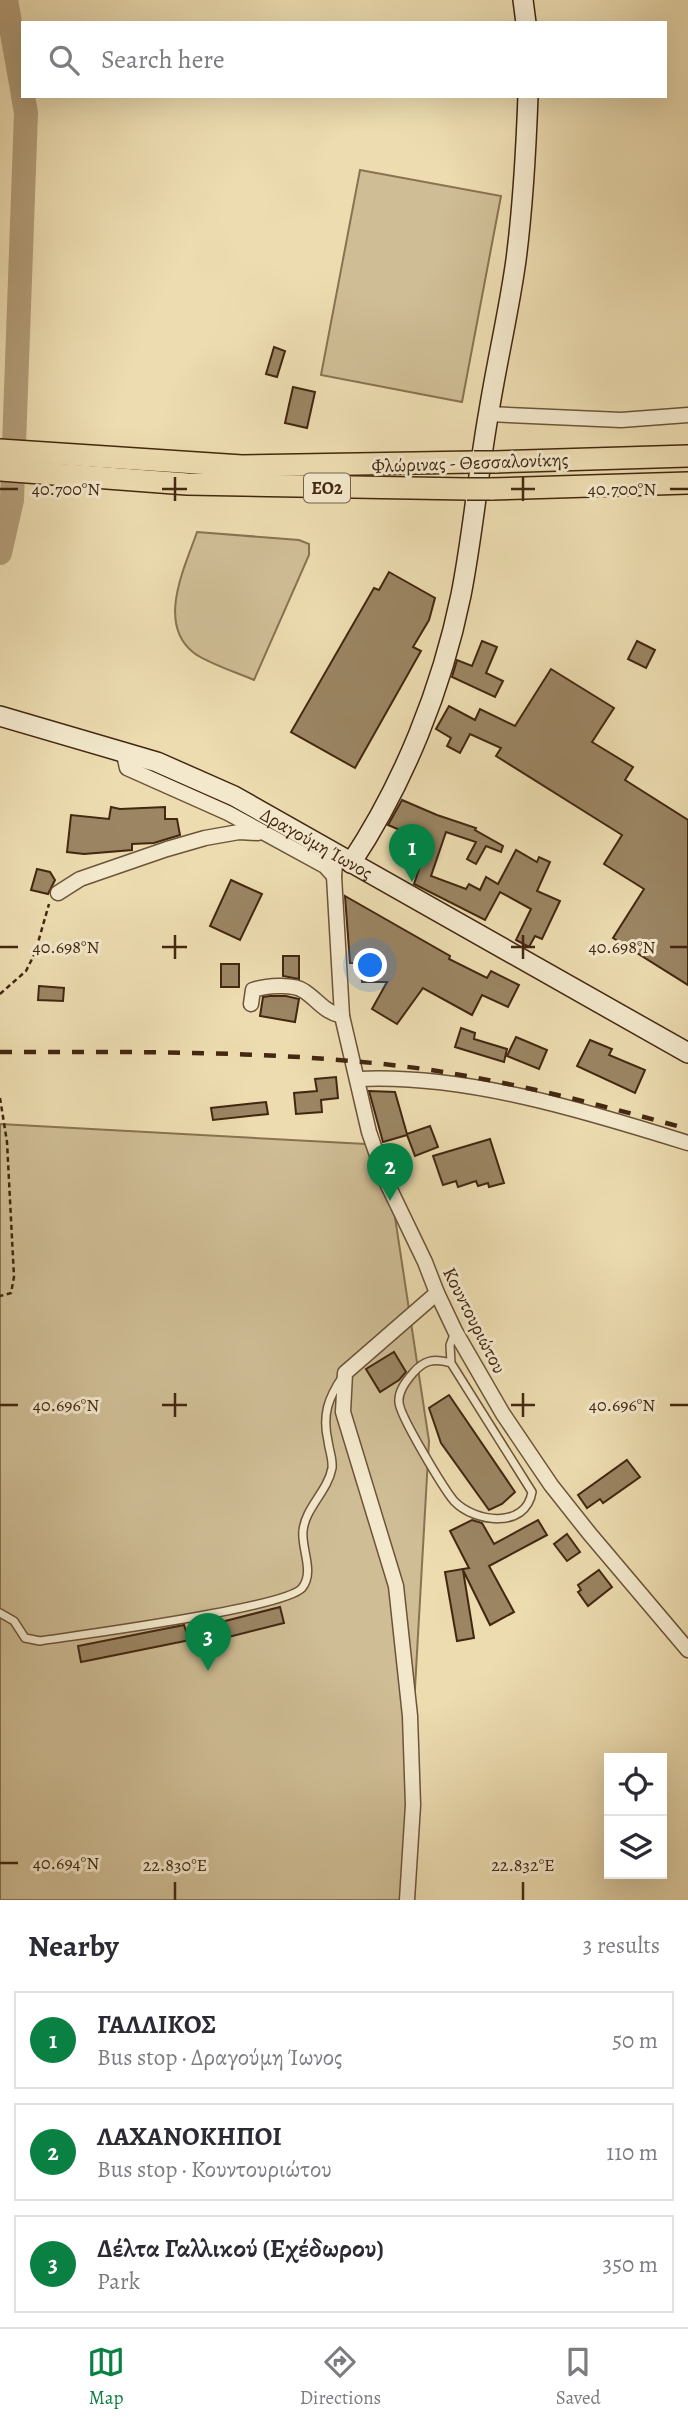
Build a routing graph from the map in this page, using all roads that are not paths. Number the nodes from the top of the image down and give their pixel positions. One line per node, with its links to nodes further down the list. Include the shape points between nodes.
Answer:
1 (523, 0): 2 (street)
2 (526, 21)
3 (527, 98): 4 (street, via 516,260)
4 (488, 414): 5 (street, via 621,420); 13 (street, via 461,596 436,689 387,802)
5 (688, 415)
6 (0, 450): 7 (main road, Φλώρινας - Θεσσαλονίκης / ΕΟ2, via 194,463 328,466)
7 (688, 456)
8 (0, 470): 9 (main road, Φλώρινας - Θεσσαλονίκης / ΕΟ2, bridge, via 187,484 491,489)
9 (688, 483)
10 (0, 716): 11 (street, Δραγούμη Ίωνος)
11 (123, 750): 12 (street, via 127,768 228,813); 13 (street, Δραγούμη Ίωνος, via 234,796)
12 (261, 833): 14 (street, via 324,866); 15 (street, via 239,832 180,845 80,879)
13 (344, 858): 14 (street, Κουντουριώτου); 18 (street, Δραγούμη Ίωνος)
14 (334, 876): 17 (street, Κουντουριώτου)
15 (58, 893)
16 (251, 1003): 17 (street, via 253,990 293,987 302,989 329,1013)
17 (342, 1016): 19 (street, Κουντουριώτου)
18 (687, 1051)
19 (359, 1079): 20 (street, via 421,1081 501,1093); 21 (street, Κουντουριώτου, via 369,1132 386,1181)
20 (688, 1143)
21 (437, 1293): 22 (street, Κουντουριώτου); 24 (street)
22 (455, 1331): 23 (lane); 26 (street, Κουντουριώτου, via 551,1485)
23 (451, 1363): 23 (lane, via 532,1492 523,1513 508,1519 480,1515 455,1502 399,1403 401,1391 421,1363 437,1359)
24 (345, 1373): 25 (lane, via 325,1412 332,1468 304,1522 308,1568 301,1589 242,1607 40,1642 25,1639 14,1621); 27 (street, via 343,1412 396,1586 410,1716)
25 (0, 1613)
26 (688, 1650)
27 (407, 1900)

